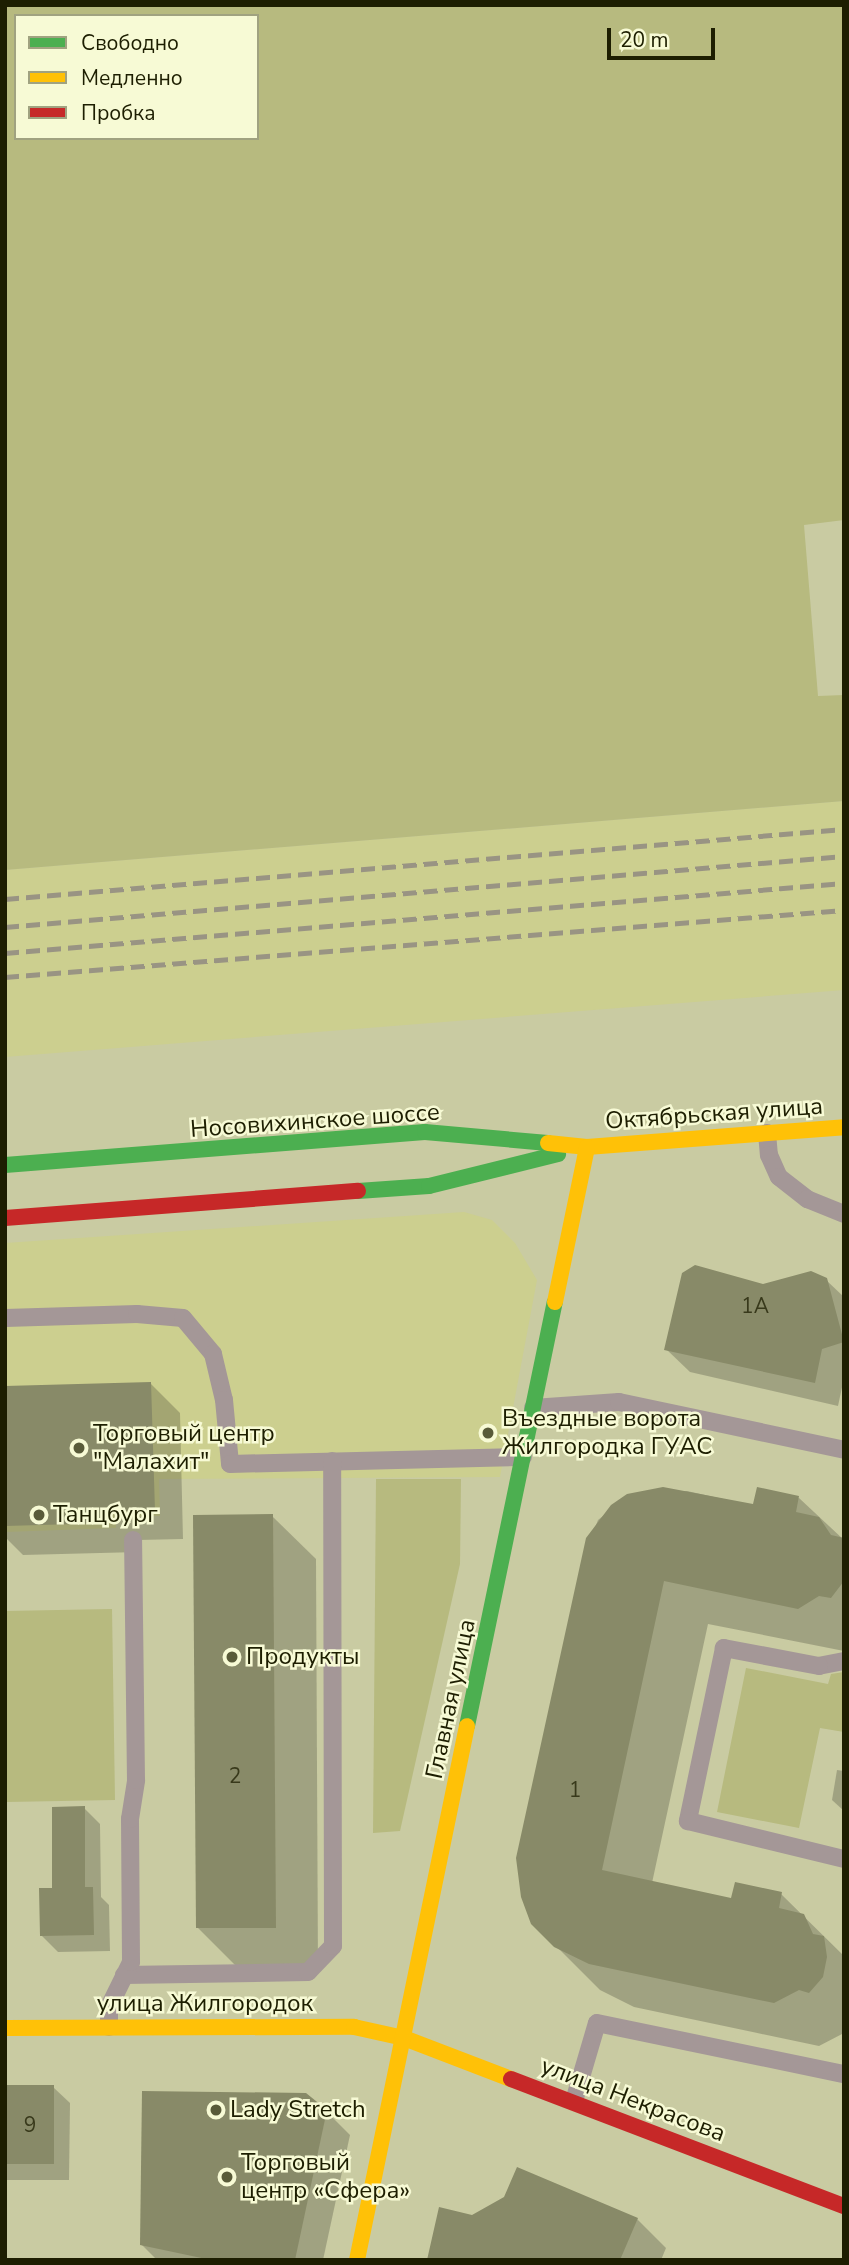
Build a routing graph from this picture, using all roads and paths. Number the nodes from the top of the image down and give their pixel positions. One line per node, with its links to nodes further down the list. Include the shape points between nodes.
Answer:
1 (844, 1127): 2 (street, Октябрьская улица)
2 (766, 1133): 3 (street, Октябрьская улица); 5 (lane, via 779,1177 807,1199)
3 (587, 1147): 4 (street, Носовихинское шоссе, via 425,1132); 6 (street, via 429,1185); 8 (street, Главная улица)
4 (5, 1165)
5 (844, 1214)
6 (5, 1218)
7 (5, 1318): 11 (lane, via 138,1314 183,1318 213,1353 224,1400 230,1464)
8 (533, 1408): 9 (lane, via 619,1402); 10 (street, Главная улица)
9 (844, 1450)
10 (523, 1457): 11 (lane); 18 (street, Главная улица)
11 (332, 1461): 15 (lane, via 334,1946 308,1972)
12 (133, 1540): 15 (lane, via 136,1780 130,1819 131,1962)
13 (844, 1661): 14 (lane, via 819,1666 724,1648 688,1821)
14 (844, 1859)
15 (124, 1975): 16 (lane, via 109,2007)
16 (108, 2027): 17 (street, улица Жилгородок); 18 (street, улица Жилгородок, via 297,2024)
17 (5, 2028)
18 (404, 2038): 20 (street, улица Некрасова); 22 (street, Главная улица)
19 (844, 2074): 20 (lane, via 597,2023)
20 (574, 2101): 21 (street, улица Некрасова)
21 (844, 2206)
22 (357, 2260)

